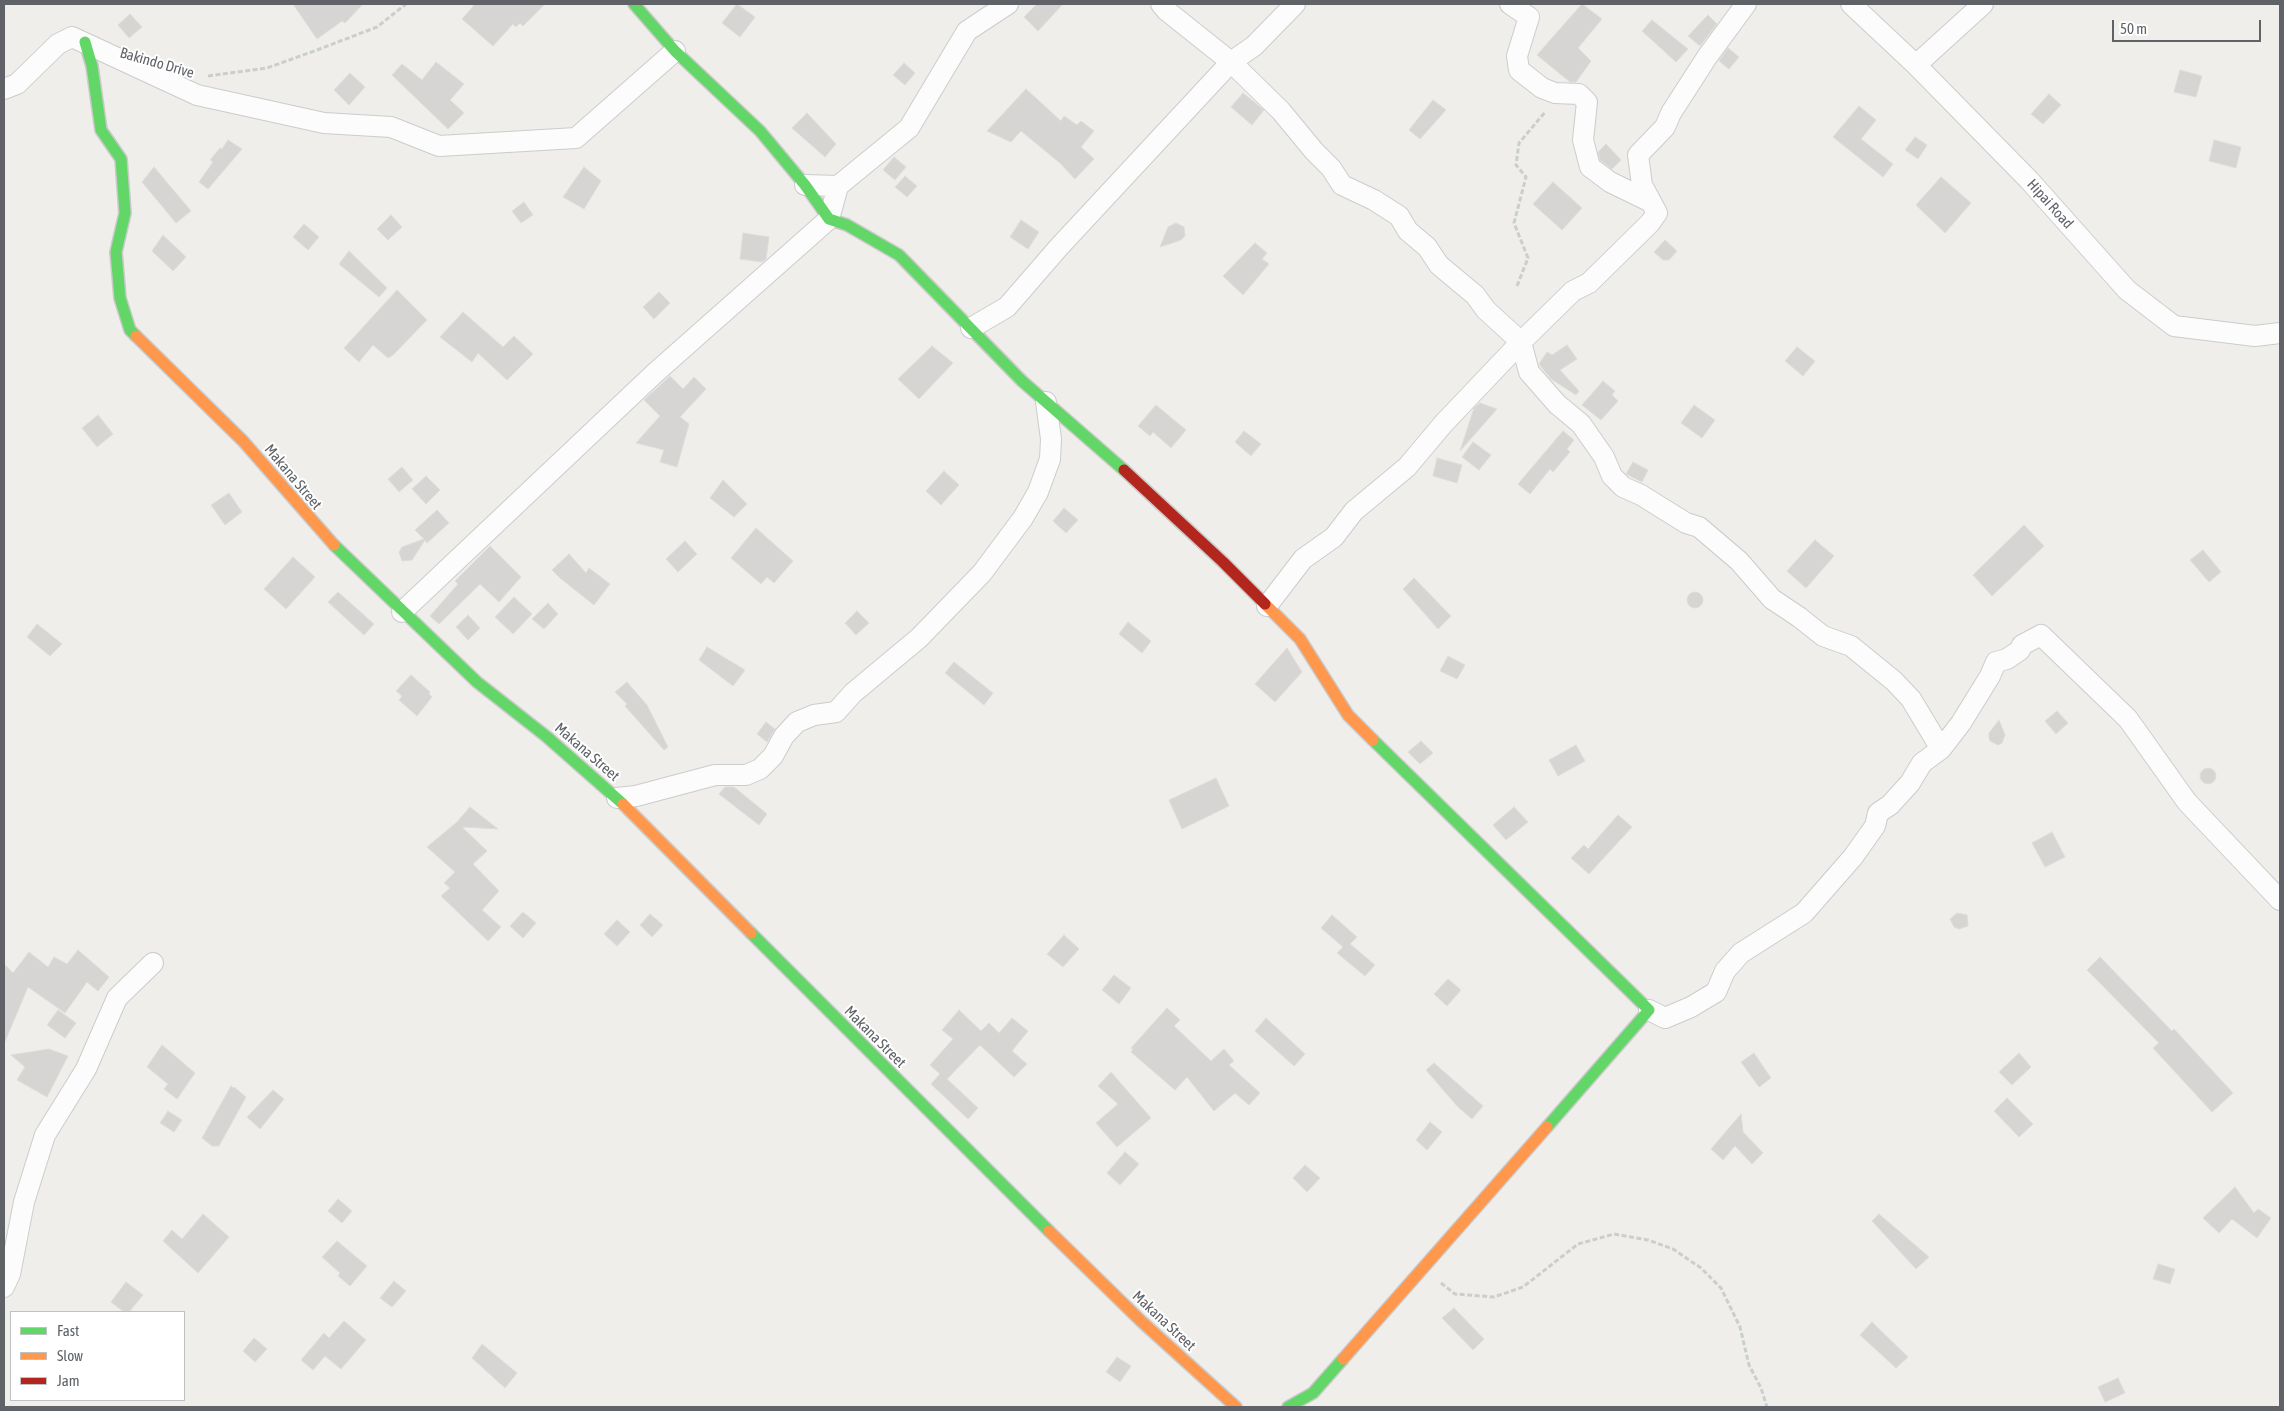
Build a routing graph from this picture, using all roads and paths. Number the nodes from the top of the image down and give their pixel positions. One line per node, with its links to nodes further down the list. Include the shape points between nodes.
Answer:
1 (406, 4): 14 (path, Bakindo Drive, via 377,27 267,68)
2 (634, 4): 11 (street)
3 (1008, 4): 18 (street, via 967,31 910,128)
4 (1161, 4): 12 (street)
5 (1296, 4): 12 (street, via 1254,46)
6 (1510, 4): 16 (street, via 1529,17 1517,56 1519,70)
7 (1746, 4): 19 (street, via 1707,57 1665,127 1638,155 1642,185)
8 (1851, 4): 13 (street, Hipai Road)
9 (1983, 4): 13 (street)
10 (85, 42): 11 (street, via 197,95 324,123 390,127 439,146 576,138); 15 (street, via 72,37 58,44 17,84); 27 (street, Makana Street, via 92,66 101,130 121,159 125,213 116,252 120,298 130,330 243,441 326,539)
11 (675, 51): 17 (street, via 760,131)
12 (1231, 62): 22 (street, via 1007,307); 24 (street, via 1281,111 1342,185 1399,216 1408,231 1427,247 1439,265 1475,295 1486,310)
13 (1916, 65): 23 (street, Hipai Road, via 2029,180 2127,290 2174,326 2255,336)
14 (204, 76)
15 (4, 90)
16 (1554, 93): 19 (street, via 1579,94 1587,102 1583,140 1590,167 1610,182); 21 (path, via 1544,114 1519,143 1516,165 1526,177 1514,223 1528,258)
17 (805, 185): 18 (street); 20 (street)
18 (838, 186): 20 (street)
19 (1649, 201): 24 (street, via 1657,213 1650,223)
20 (829, 218): 22 (street, via 847,224 899,254); 27 (street, via 655,373)
21 (1517, 286)
22 (971, 328): 25 (street)
23 (2280, 333)
24 (1521, 342): 26 (street, via 1407,467 1354,511 1334,537 1303,559); 28 (street, via 1528,372 1557,404 1581,424 1604,457 1612,476 1623,487 1686,523 1699,527 1739,561 1772,600 1823,636 1851,646 1894,681 1911,699)
25 (1046, 402): 26 (street, via 1136,481); 29 (street, via 1050,460 1038,492 982,573 918,638 853,693 836,712 814,715 797,722 760,770 746,775 715,775)
26 (1267, 606): 32 (street, via 1300,639 1348,715)
27 (402, 612): 29 (street, Makana Street, via 477,682)
28 (1941, 749): 30 (street, via 1962,723 1996,662 2008,659 2022,645 2041,635 2128,719 2187,802); 32 (street, via 1922,763 1910,783 1878,813 1875,826 1853,857 1804,913 1741,953 1725,971 1716,992 1665,1018)
29 (617, 798): 35 (street, Makana Street, via 1044,1228)
30 (2280, 900)
31 (153, 963): 34 (street, via 117,998 86,1069 45,1135 24,1202 10,1274)
32 (1650, 1010): 36 (street, via 1313,1393)
33 (1437, 1279): 37 (path, via 1455,1294 1494,1297 1523,1287 1578,1244 1614,1234 1648,1240 1673,1249 1701,1268 1721,1288 1740,1327 1749,1365)
34 (4, 1286)
35 (1236, 1407)
36 (1288, 1407)
37 (1766, 1407)

